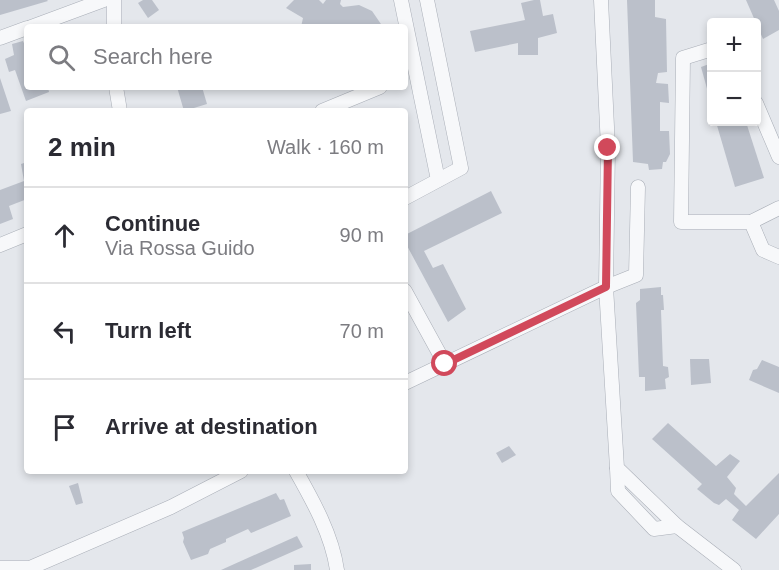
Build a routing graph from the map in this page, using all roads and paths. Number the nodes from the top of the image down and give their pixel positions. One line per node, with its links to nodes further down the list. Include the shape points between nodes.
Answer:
1 (104, 0): 6 (street)
2 (114, 0): 7 (street)
3 (401, 0): 8 (street)
4 (427, 0): 20 (street, via 461,168)
5 (601, 0): 28 (street, via 608,148)
6 (40, 24)
7 (114, 24)
8 (404, 24)
9 (24, 30): 10 (street)
10 (0, 38)
11 (707, 49): 24 (street, via 683,58 681,222)
12 (408, 58): 13 (street)
13 (410, 74): 20 (street)
14 (116, 90): 16 (street)
15 (373, 90): 17 (street)
16 (120, 108)
17 (329, 108)
18 (761, 115): 19 (street)
19 (779, 157)
20 (438, 180): 22 (street)
21 (638, 187): 28 (street, via 636,275)
22 (408, 196)
23 (779, 208): 24 (street)
24 (751, 222): 27 (street, via 763,250)
25 (24, 235): 26 (street)
26 (0, 246)
27 (779, 257)
28 (606, 287): 30 (street); 36 (street, via 617,468 677,526)
29 (408, 296): 30 (street)
30 (445, 364): 31 (street)
31 (408, 382)
32 (235, 474): 34 (street, via 171,507 30,568)
33 (298, 474): 35 (street, via 314,502)
34 (0, 568)
35 (338, 570)
36 (734, 570)

